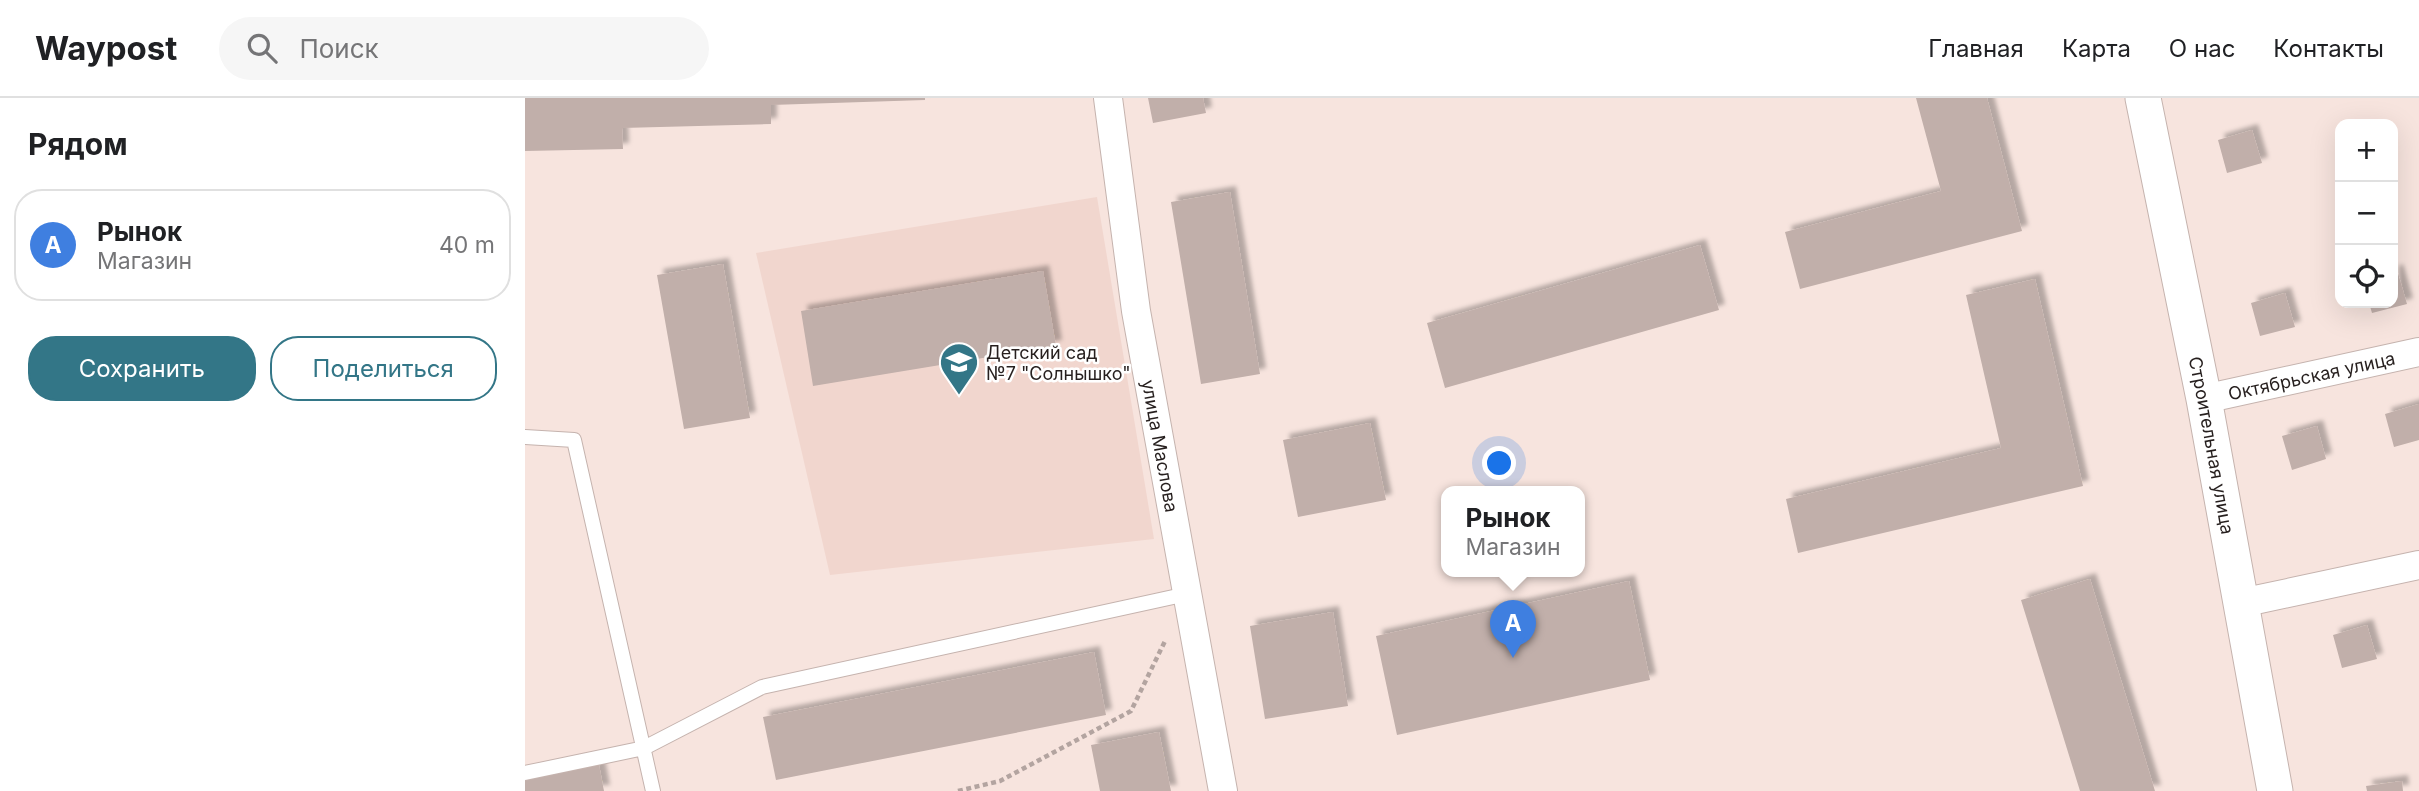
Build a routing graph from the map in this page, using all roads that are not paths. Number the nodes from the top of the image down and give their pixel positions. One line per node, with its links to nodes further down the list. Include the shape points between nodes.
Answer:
1 (1108, 98): 7 (street, улица Маслова, via 1136,311)
2 (2143, 98): 4 (street, Строительная улица)
3 (2419, 352): 4 (street, Октябрьская улица)
4 (2204, 399): 8 (street, Строительная улица)
5 (525, 437): 9 (lane, via 574,440)
6 (2419, 565): 8 (street)
7 (1188, 594): 9 (lane, via 761,687); 12 (street, улица Маслова)
8 (2241, 603): 13 (street, Строительная улица)
9 (644, 748): 10 (lane); 11 (lane)
10 (525, 773)
11 (653, 791)
12 (1223, 791)
13 (2276, 791)

